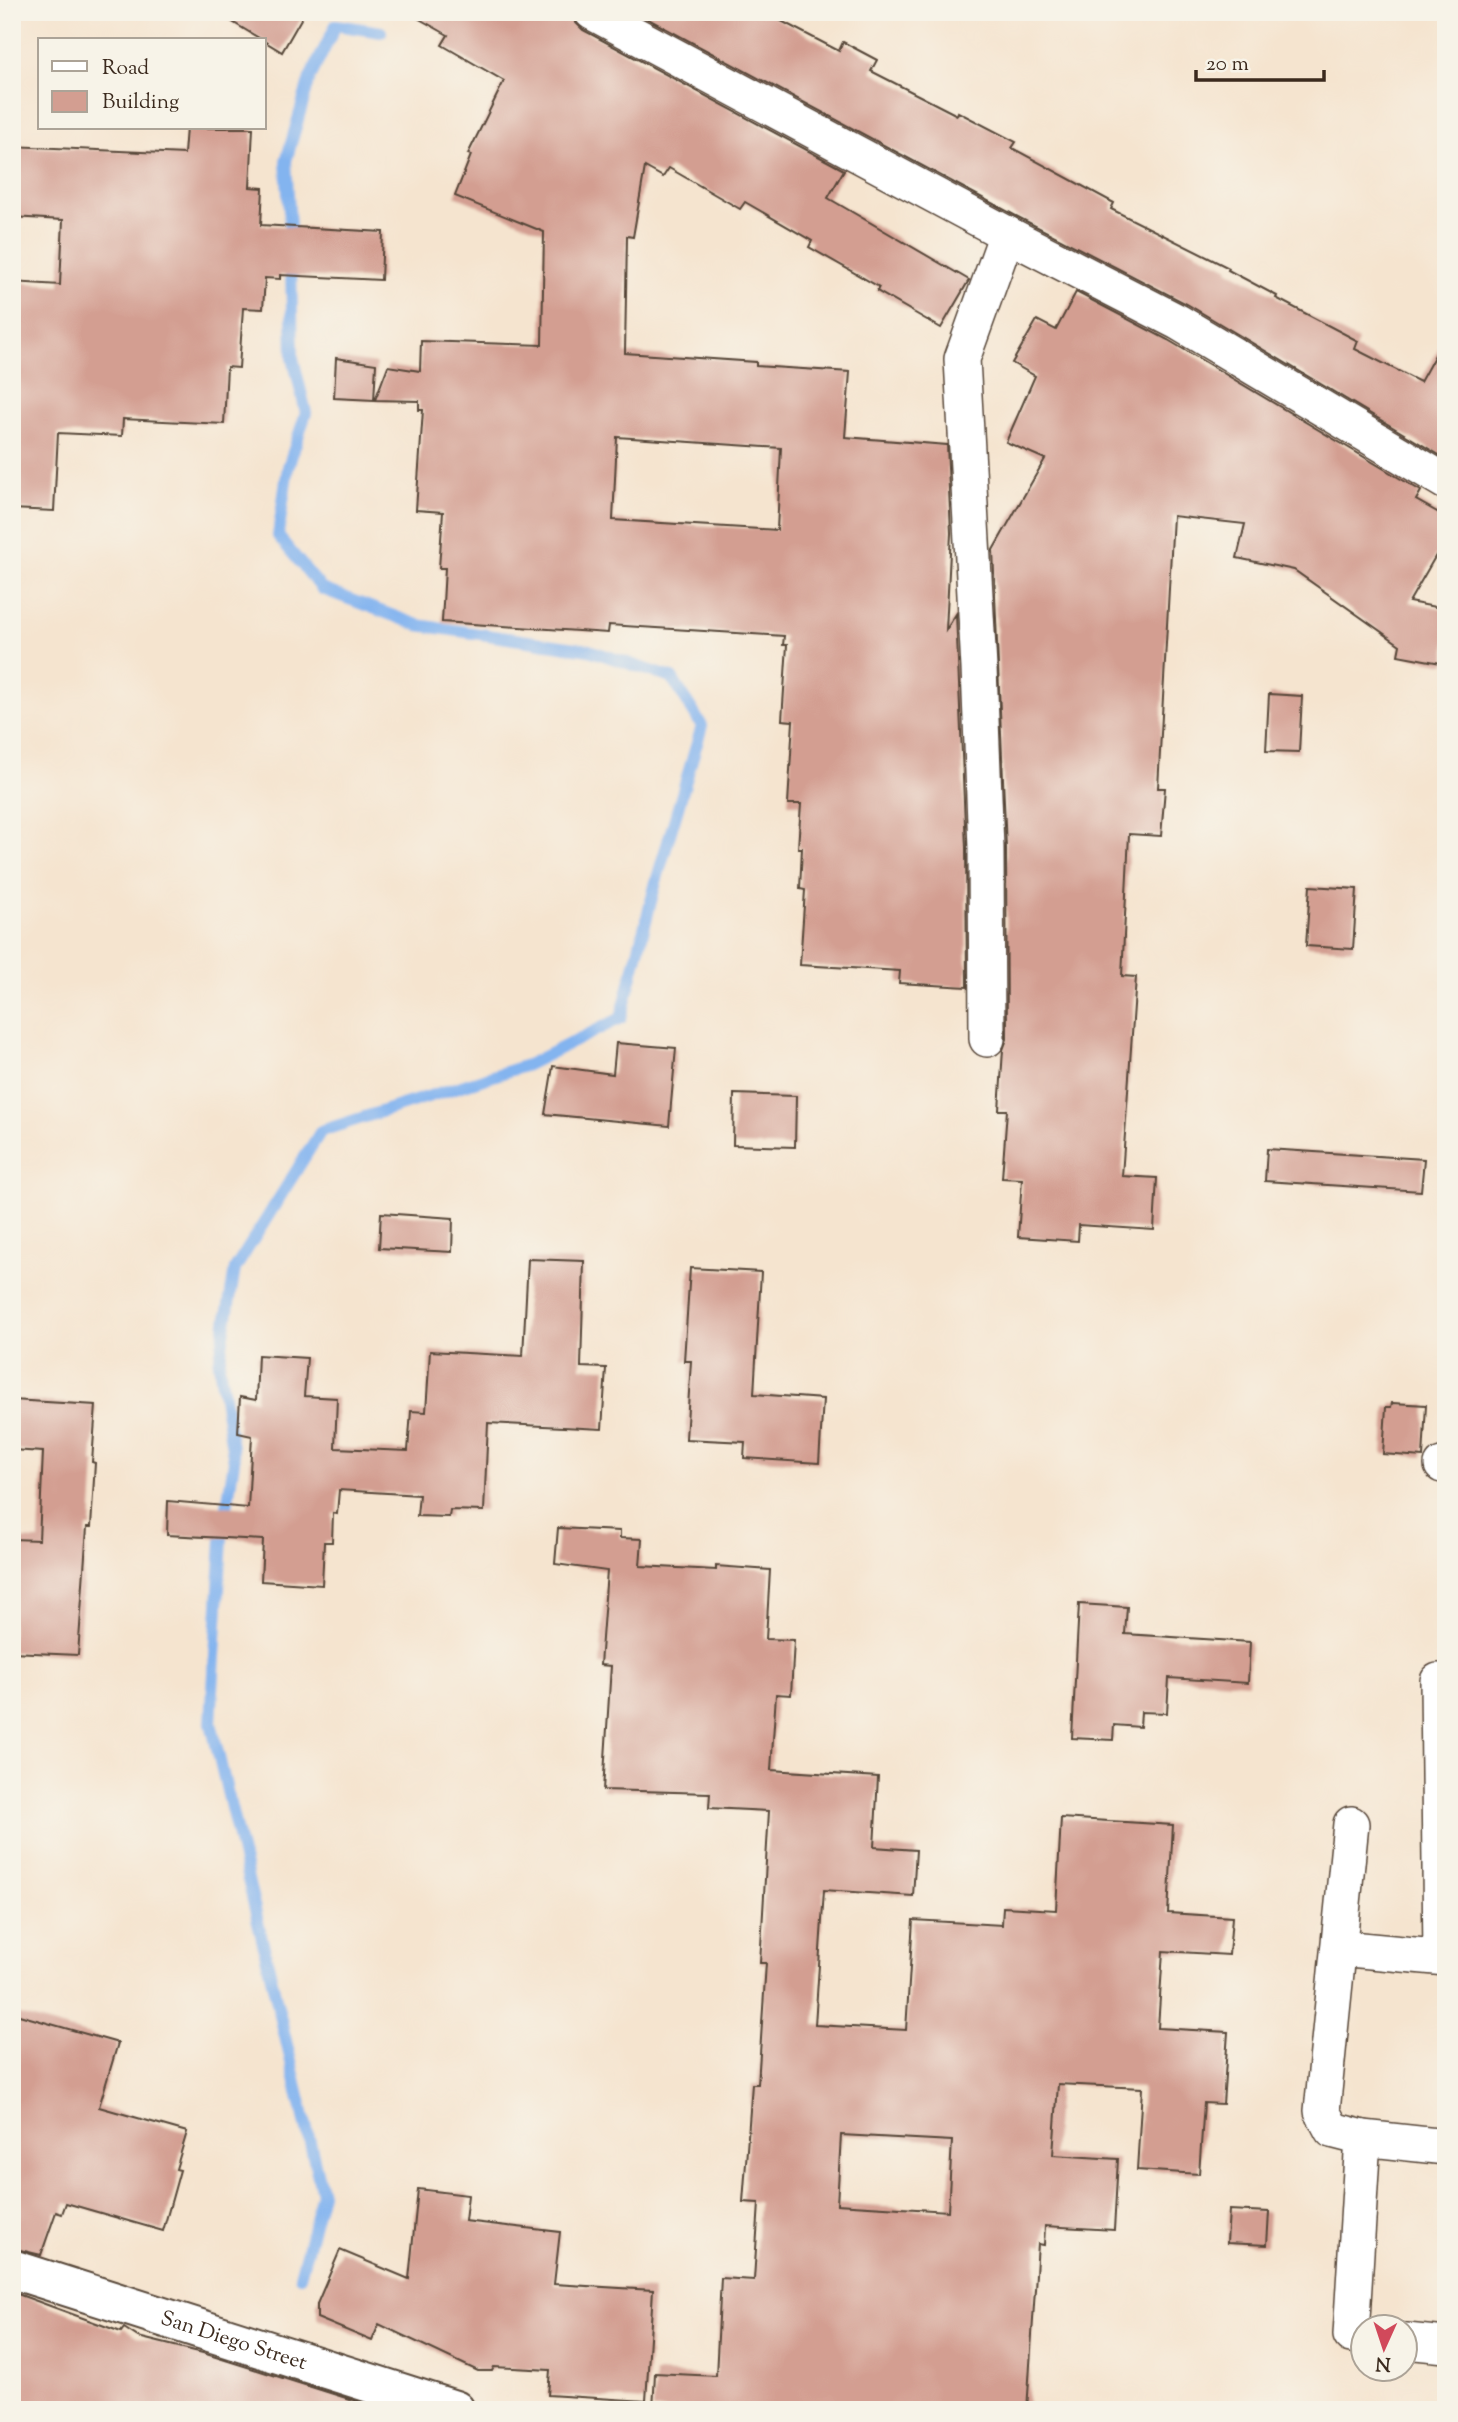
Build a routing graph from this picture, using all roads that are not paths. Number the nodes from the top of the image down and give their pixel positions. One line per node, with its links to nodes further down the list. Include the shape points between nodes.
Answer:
1 (592, 12): 2 (street)
2 (1007, 234): 3 (street, via 1178,322); 4 (street, via 962,359 986,848)
3 (1446, 482)
4 (986, 1039)
5 (1446, 1681): 8 (street, via 1438,1681)
6 (1351, 1824): 7 (street)
7 (1339, 1948): 8 (street); 9 (street, via 1322,2111 1332,2130)
8 (1443, 1957)
9 (1363, 2138): 10 (street); 12 (street)
10 (1446, 2147)
11 (12, 2269): 15 (street, San Diego Street)
12 (1352, 2314)
13 (1420, 2342): 14 (street)
14 (1446, 2345)
15 (455, 2410)

